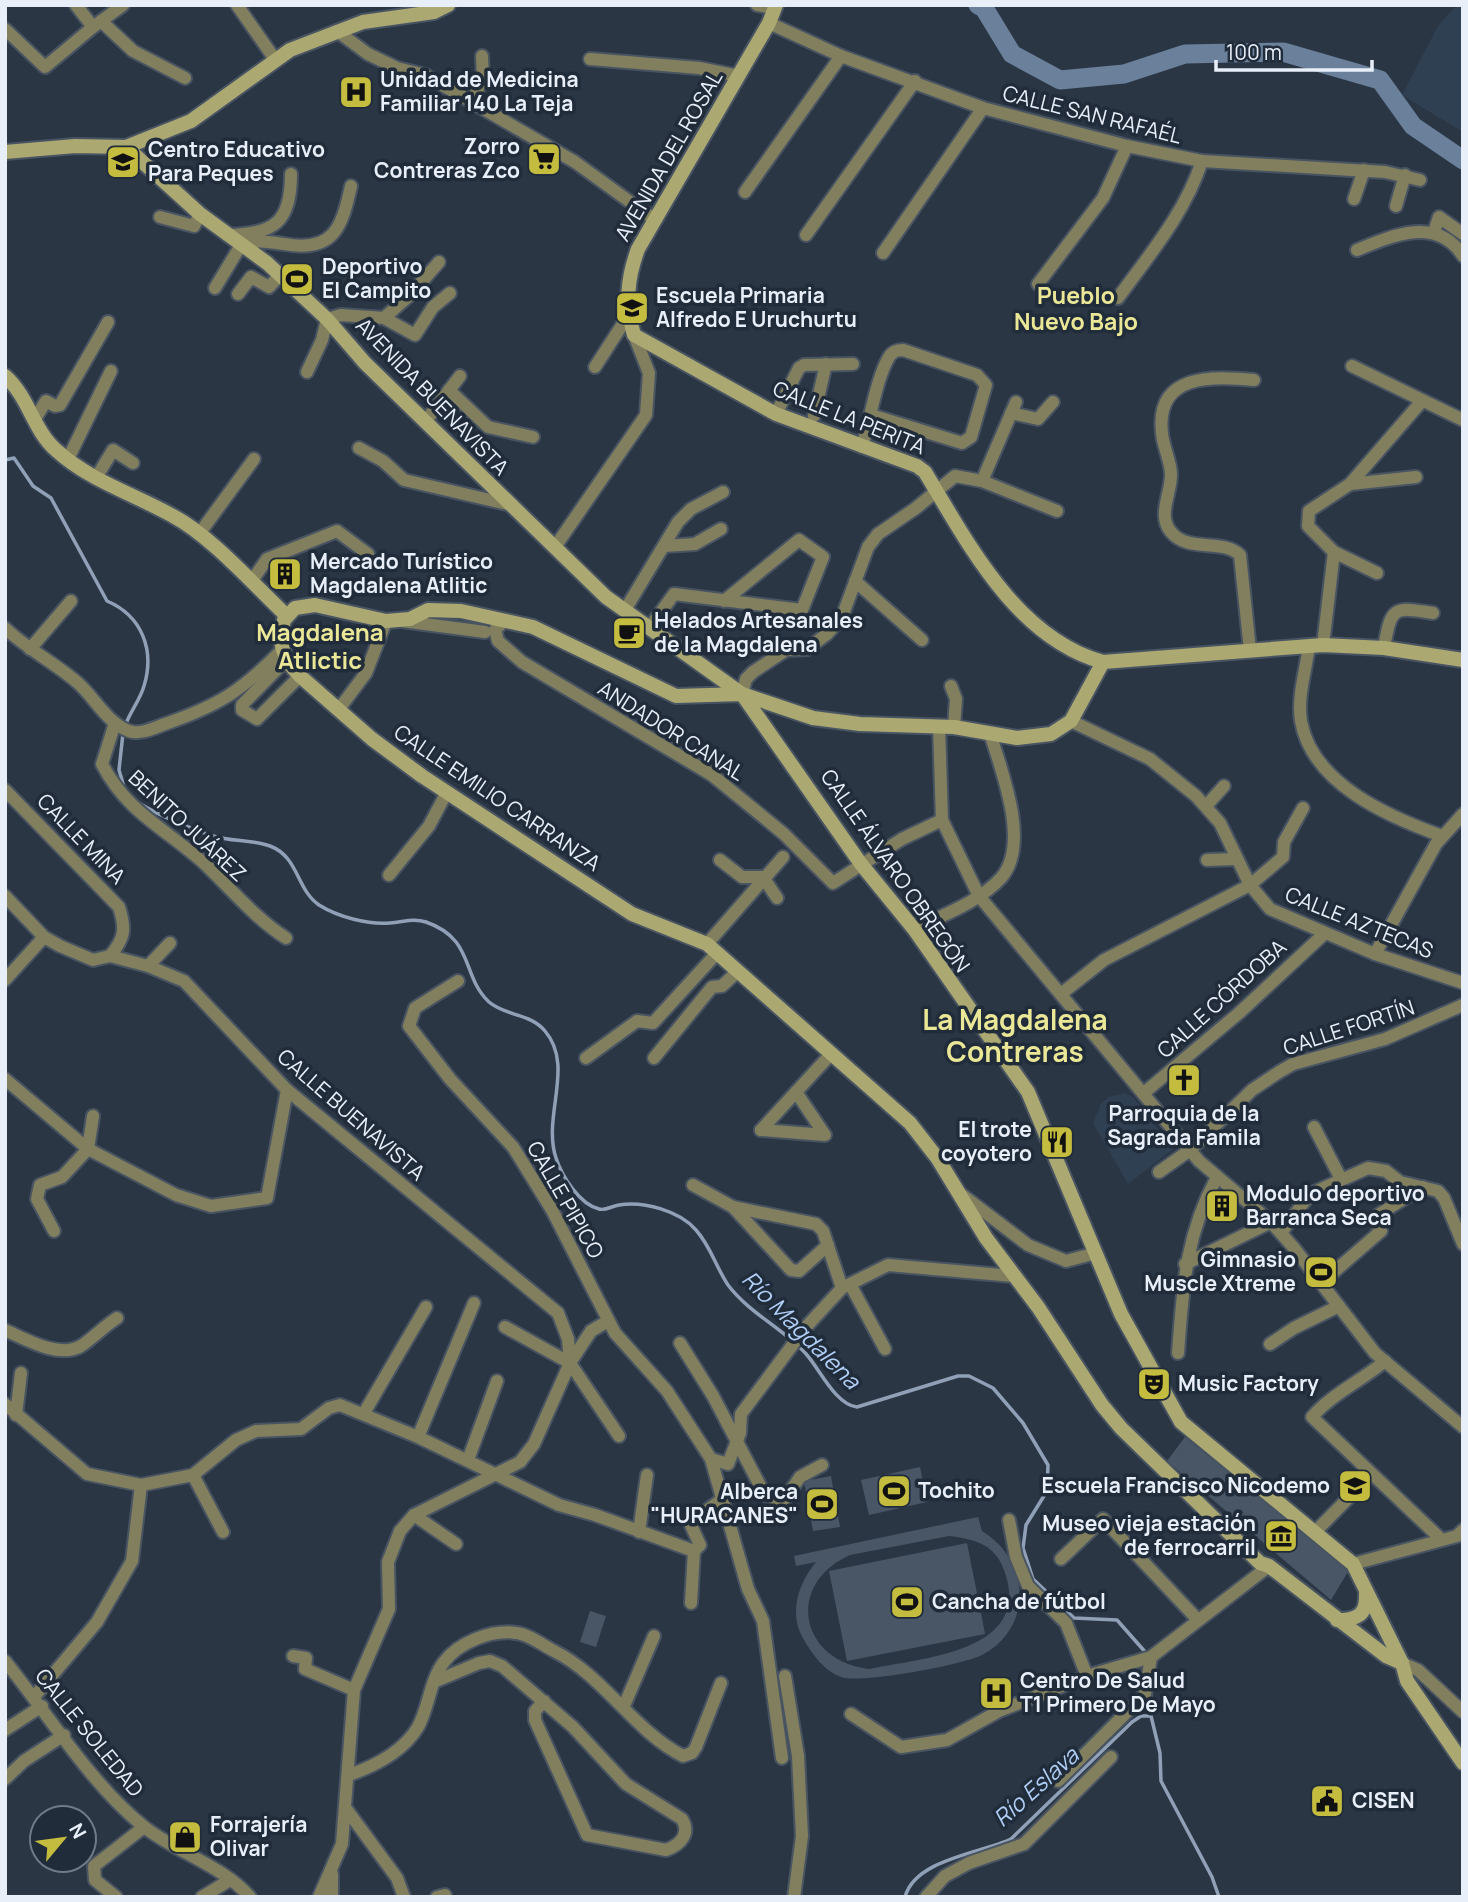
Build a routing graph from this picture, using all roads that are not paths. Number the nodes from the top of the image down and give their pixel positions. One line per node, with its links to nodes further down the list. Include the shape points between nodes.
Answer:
1 (76, 5): 8 (street)
2 (123, 5): 8 (street)
3 (237, 5): 13 (street)
4 (448, 5): 10 (street, via 434,12 363,22)
5 (757, 5): 6 (street)
6 (776, 7): 7 (street, AVENIDA DEL ROSAL)
7 (769, 23): 12 (street, CALLE SAN RAFAÉL); 15 (street, AVENIDA DEL ROSAL)
8 (97, 24): 9 (street, via 45,67); 16 (street, via 133,51)
9 (5, 29)
10 (337, 31): 13 (street); 18 (street, via 368,54 425,75)
11 (482, 56): 18 (street, via 483,78)
12 (841, 56): 17 (street, CALLE SAN RAFAÉL); 29 (street)
13 (274, 58): 21 (street, via 191,121)
14 (590, 59): 15 (street)
15 (739, 76): 34 (street, AVENIDA DEL ROSAL)
16 (185, 78)
17 (915, 81): 19 (street, CALLE SAN RAFAÉL); 38 (street)
18 (472, 102): 34 (street, via 575,162)
19 (984, 108): 20 (street, CALLE SAN RAFAÉL); 41 (street)
20 (1127, 146): 23 (street, CALLE SAN RAFAÉL); 45 (street, via 1103,198)
21 (126, 147): 22 (street); 32 (street, AVENIDA BUENAVISTA)
22 (5, 152)
23 (1202, 161): 24 (street, CALLE SAN RAFAÉL); 49 (street, via 1188,198)
24 (1364, 170): 26 (street, CALLE SAN RAFAÉL); 30 (street)
25 (291, 174): 37 (street, via 291,200 281,219 256,235)
26 (1405, 175): 27 (street, CALLE SAN RAFAÉL); 31 (street)
27 (1420, 180)
28 (351, 186): 39 (street, via 344,222 331,237 298,247 260,241)
29 (746, 192)
30 (1354, 199)
31 (1396, 206)
32 (200, 214): 33 (street, via 194,226); 37 (street, AVENIDA BUENAVISTA)
33 (160, 217)
34 (655, 220): 50 (street, AVENIDA DEL ROSAL, via 627,279)
35 (1434, 232): 36 (street, via 1439,217); 40 (street, via 1390,237); 42 (street, via 1446,237)
36 (1463, 234)
37 (227, 235): 39 (street, AVENIDA BUENAVISTA)
38 (806, 235)
39 (241, 245): 44 (street, AVENIDA BUENAVISTA); 46 (street)
40 (1357, 250)
41 (883, 253)
42 (1463, 256)
43 (439, 262): 51 (street)
44 (280, 275): 48 (street, via 269,287 251,277); 52 (street, AVENIDA BUENAVISTA)
45 (1038, 284)
46 (215, 288)
47 (450, 293): 51 (street, via 433,307 415,335)
48 (238, 294)
49 (1118, 298)
50 (628, 316): 54 (street, AVENIDA DEL ROSAL); 58 (street)
51 (384, 318): 52 (street, via 341,315)
52 (327, 319): 60 (street); 72 (street, AVENIDA BUENAVISTA)
53 (108, 322): 70 (street, via 60,405 46,401)
54 (634, 335): 67 (street, CALLE LA PERITA); 90 (street, via 649,373 646,415)
55 (826, 364): 56 (street); 67 (street, via 799,368); 68 (street)
56 (853, 364)
57 (1352, 366): 65 (street)
58 (595, 367)
59 (111, 371): 77 (street)
60 (307, 372)
61 (5, 376): 70 (street, via 22,393)
62 (460, 376): 64 (street)
63 (1254, 380): 110 (street, via 1203,377 1178,389 1162,414 1171,475 1164,517 1171,533 1186,542 1232,548 1241,555)
64 (449, 390): 72 (street); 73 (street, via 488,428)
65 (1422, 401): 71 (street); 82 (street)
66 (1053, 402): 81 (street, via 1038,419 1014,407)
67 (776, 414): 74 (street, CALLE LA PERITA)
68 (814, 415)
69 (872, 415): 69 (street, via 888,359 899,349 977,375 986,385 971,437 962,443); 74 (street)
70 (35, 419): 77 (street, via 44,438)
71 (1463, 420)
72 (425, 422): 85 (street, AVENIDA BUENAVISTA)
73 (533, 437)
74 (862, 447): 83 (street, CALLE LA PERITA, via 917,466)
75 (359, 448): 85 (street, via 404,480)
76 (254, 459): 88 (street)
77 (68, 460): 80 (street)
78 (133, 463): 80 (street, via 113,450)
79 (1416, 477): 82 (street)
80 (96, 478): 88 (street, via 174,516)
81 (982, 481): 83 (street, via 956,475); 86 (street)
82 (1350, 484): 91 (street, via 1309,511 1307,519 1313,534)
83 (936, 491): 94 (street, via 878,534); 113 (street, CALLE LA PERITA, via 977,557 1027,616 1055,639)
84 (723, 492): 89 (street, via 691,509)
85 (508, 504): 90 (street, AVENIDA BUENAVISTA)
86 (1057, 511)
87 (721, 529): 89 (street, via 695,544)
88 (199, 534): 95 (street)
89 (664, 546): 98 (street)
90 (555, 547): 98 (street, AVENIDA BUENAVISTA)
91 (1334, 552): 93 (street); 107 (street)
92 (368, 554): 95 (street, via 337,531 267,559)
93 (1377, 573)
94 (855, 581): 106 (street); 116 (street, via 842,617 827,634 807,649 786,650 753,672)
95 (251, 582): 100 (street)
96 (71, 601): 109 (street)
97 (724, 601): 97 (street, via 802,610 822,557 799,540); 103 (street, via 674,594)
98 (625, 610): 103 (street, AVENIDA BUENAVISTA)
99 (1433, 613): 108 (street, via 1396,611 1390,616)
100 (286, 615): 102 (street, via 301,606 315,605); 111 (street, via 282,623)
101 (505, 620): 102 (street, via 428,610); 116 (street, via 533,627 676,696); 135 (street, ANDADOR CANAL, via 495,630 498,641 522,662 712,775 784,834 833,883)
102 (393, 621): 105 (street); 117 (street, via 366,674)
103 (650, 627): 116 (street, AVENIDA BUENAVISTA)
104 (5, 628): 109 (street)
105 (485, 632)
106 (922, 640)
107 (1316, 646): 108 (street); 110 (street); 130 (street, via 1301,720 1319,759 1365,801)
108 (1384, 648): 112 (street)
109 (30, 649): 119 (street, via 78,683)
110 (1250, 650): 113 (street)
111 (284, 655): 114 (street, CALLE EMILIO CARRANZA); 114 (street, via 242,710 257,719); 119 (street, via 218,704 148,730 131,732)
112 (1463, 660)
113 (1103, 662): 118 (street)
114 (300, 676): 117 (street, CALLE EMILIO CARRANZA)
115 (951, 686): 121 (street, via 956,699)
116 (743, 694): 120 (street, via 813,718); 135 (street, CALLE ÁLVARO OBREGÓN)
117 (339, 709): 125 (street, CALLE EMILIO CARRANZA, via 395,758)
118 (1071, 722): 122 (street, via 1039,737); 126 (street, CALLE AZTECAS, via 1150,759)
119 (116, 724): 145 (street, BENITO JUÁREZ, via 102,764 114,788)
120 (939, 726): 121 (street); 129 (street)
121 (954, 727): 122 (street)
122 (990, 733): 140 (street, via 1014,818 1003,876)
123 (1224, 786): 126 (street)
124 (5, 790): 149 (street, CALLE MINA, via 119,907 126,928)
125 (447, 792): 136 (street, via 429,826); 147 (street, CALLE EMILIO CARRANZA, via 632,914)
126 (1206, 806): 132 (street, CALLE AZTECAS, via 1220,823)
127 (1303, 808): 138 (street, via 1284,842 1283,857)
128 (1463, 814): 130 (street)
129 (942, 820): 135 (street); 140 (street)
130 (1442, 836): 148 (street)
131 (783, 857): 137 (street)
132 (1235, 859): 134 (street); 138 (street, CALLE AZTECAS)
133 (720, 860): 137 (street, via 742,877)
134 (1207, 860)
135 (861, 864): 142 (street, CALLE ÁLVARO OBREGÓN)
136 (389, 874)
137 (763, 877): 141 (street); 147 (street)
138 (1250, 885): 143 (street, CALLE AZTECAS, via 1270,909); 155 (street, via 1113,955)
139 (5, 896): 144 (street, CALLE BUENAVISTA)
140 (979, 896): 142 (street); 155 (street)
141 (777, 898)
142 (914, 929): 180 (street, CALLE ÁLVARO OBREGÓN, via 1028,1092)
143 (1324, 933): 148 (street, CALLE AZTECAS); 163 (street, CALLE CÓRDOBA, via 1239,1013)
144 (44, 937): 149 (street, CALLE BUENAVISTA, via 93,960); 152 (street)
145 (286, 938)
146 (170, 943): 150 (street)
147 (712, 948): 151 (street); 158 (street, via 653,1023 637,1021)
148 (1376, 954): 154 (street, CALLE AZTECAS)
149 (110, 956): 150 (street, CALLE BUENAVISTA)
150 (148, 966): 161 (street, CALLE BUENAVISTA, via 184,981)
151 (737, 972): 157 (street); 159 (street, via 722,986 712,987)
152 (5, 980)
153 (458, 981): 189 (street, CALLE PIPICO, via 415,1008 409,1026 513,1147 552,1210)
154 (1463, 983)
155 (1061, 994): 163 (street)
156 (1463, 1005): 167 (street, CALLE FORTÍN, via 1385,1039 1279,1072 1252,1090)
157 (831, 1054): 162 (street); 173 (street, via 910,1123)
158 (586, 1058)
159 (654, 1058)
160 (5, 1079): 166 (street)
161 (287, 1090): 166 (street, via 267,1198 211,1206 176,1195); 197 (street, CALLE BUENAVISTA, via 558,1313 569,1339)
162 (796, 1092): 162 (street, via 761,1129 825,1135 810,1113)
163 (1144, 1092): 167 (street)
164 (93, 1116): 166 (street)
165 (1314, 1127): 170 (street)
166 (88, 1149): 176 (street, via 62,1177 40,1185 37,1199)
167 (1190, 1150): 168 (street, CALLE FORTÍN); 169 (street)
168 (1159, 1172)
169 (1217, 1177): 175 (street); 181 (street, via 1199,1212)
170 (1341, 1179): 172 (street, via 1368,1168); 177 (street, via 1310,1194)
171 (693, 1185): 174 (street)
172 (1423, 1187): 178 (street, via 1444,1198); 183 (street, via 1373,1218 1381,1231)
173 (957, 1191): 180 (street, via 1028,1245 1066,1261); 182 (street)
174 (733, 1207): 179 (street, via 816,1224); 179 (street, via 791,1270 799,1271)
175 (1271, 1222): 177 (street); 181 (street)
176 (54, 1231)
177 (1281, 1233): 183 (street)
178 (1463, 1244)
179 (828, 1245): 184 (street)
180 (1096, 1253): 221 (street, CALLE ÁLVARO OBREGÓN, via 1121,1314 1181,1422)
181 (1185, 1264): 195 (street)
182 (1013, 1276): 184 (street, via 888,1265); 227 (street, via 1121,1428 1260,1563)
183 (1321, 1283): 186 (street)
184 (846, 1286): 194 (street); 206 (street, via 806,1327 741,1414)
185 (474, 1303): 205 (street)
186 (1339, 1306): 193 (street); 196 (street)
187 (426, 1307): 201 (street)
188 (117, 1318): 191 (street, via 96,1330 80,1347 62,1349 40,1346)
189 (608, 1321): 197 (street, via 591,1331); 208 (street, CALLE PIPICO, via 667,1391)
190 (505, 1327): 197 (street)
191 (5, 1330)
192 (680, 1343): 206 (street)
193 (1270, 1344)
194 (885, 1349)
195 (1178, 1353)
196 (1385, 1361): 203 (street); 213 (street, via 1356,1385 1327,1400 1312,1417)
197 (570, 1363): 204 (street); 211 (street, via 534,1444 520,1462)
198 (21, 1373): 202 (street)
199 (496, 1381): 207 (street)
200 (5, 1404): 202 (street)
201 (364, 1413): 205 (street); 210 (street, via 340,1405 301,1429 256,1431 236,1440)
202 (16, 1415): 214 (street, via 87,1474)
203 (1463, 1427)
204 (619, 1436)
205 (418, 1437): 207 (street)
206 (738, 1443): 208 (street, via 728,1464); 209 (street, via 765,1496 777,1501 783,1502 800,1477)
207 (468, 1460): 211 (street)
208 (711, 1460): 215 (street, CALLE PIPICO)
209 (822, 1465)
210 (193, 1475): 214 (street); 219 (street)
211 (499, 1475): 216 (street); 220 (street, via 559,1505)
212 (646, 1475): 220 (street)
213 (1371, 1475): 221 (street); 222 (street)
214 (141, 1485): 243 (street, via 132,1561 97,1622)
215 (720, 1500): 224 (street, via 690,1523 700,1545); 250 (street, CALLE PIPICO, via 763,1621)
216 (414, 1515): 223 (street); 241 (street, via 400,1531 388,1562 389,1609)
217 (1009, 1520): 238 (street, via 1016,1557 1028,1586 1066,1623)
218 (1463, 1530): 222 (street)
219 (223, 1532)
220 (639, 1532): 224 (street)
221 (1315, 1532): 226 (street, CALLE ÁLVARO OBREGÓN)
222 (1442, 1540): 226 (street)
223 (456, 1544)
224 (694, 1551): 229 (street)
225 (1061, 1559): 230 (street, via 1103,1519)
226 (1353, 1564): 228 (street, CALLE ÁLVARO OBREGÓN)
227 (1269, 1566): 230 (street); 231 (street)
228 (1366, 1592): 231 (street, via 1361,1615); 236 (street, CALLE ÁLVARO OBREGÓN)
229 (691, 1603)
230 (1198, 1620): 234 (street)
231 (1337, 1620): 236 (street)
232 (653, 1636): 244 (street)
233 (293, 1656): 241 (street, via 306,1658 305,1669)
234 (1151, 1657): 238 (street); 254 (street, via 1145,1694)
235 (5, 1661): 243 (street, CALLE SOLEDAD)
236 (1402, 1663): 245 (street, via 1418,1670); 251 (street, CALLE ÁLVARO OBREGÓN, via 1407,1681)
237 (785, 1676): 265 (street, via 798,1756 802,1836)
238 (1087, 1676): 246 (street, via 999,1711 947,1740 901,1747)
239 (436, 1681): 242 (street, via 491,1661); 244 (street, via 443,1663 456,1650 484,1636 516,1633 558,1653); 252 (street, via 418,1727 407,1741 369,1768)
240 (720, 1683): 244 (street, via 696,1747 683,1756)
241 (354, 1690): 252 (street)
242 (544, 1701): 242 (street, via 626,1783 682,1819 685,1834 677,1846 666,1850 587,1835 535,1720 535,1711)
243 (38, 1702): 247 (street); 248 (street, CALLE SOLEDAD)
244 (624, 1706)
245 (1463, 1712)
246 (852, 1714)
247 (5, 1730)
248 (64, 1735): 253 (street); 256 (street, CALLE SOLEDAD, via 99,1781)
249 (1111, 1757): 266 (street, via 1024,1844 945,1876)
250 (782, 1758)
251 (1463, 1763)
252 (349, 1775): 255 (street)
253 (5, 1779)
254 (1058, 1781)
255 (347, 1810): 257 (street); 264 (street, via 397,1878)
256 (144, 1827): 258 (street, CALLE SOLEDAD); 259 (street, via 94,1866 95,1880)
257 (332, 1871): 262 (street); 263 (street)
258 (230, 1880): 260 (street); 261 (street, CALLE SOLEDAD)
259 (116, 1897)
260 (202, 1897)
261 (250, 1897)
262 (319, 1897)
263 (332, 1897)
264 (404, 1897)
265 (794, 1897)
266 (926, 1897)

